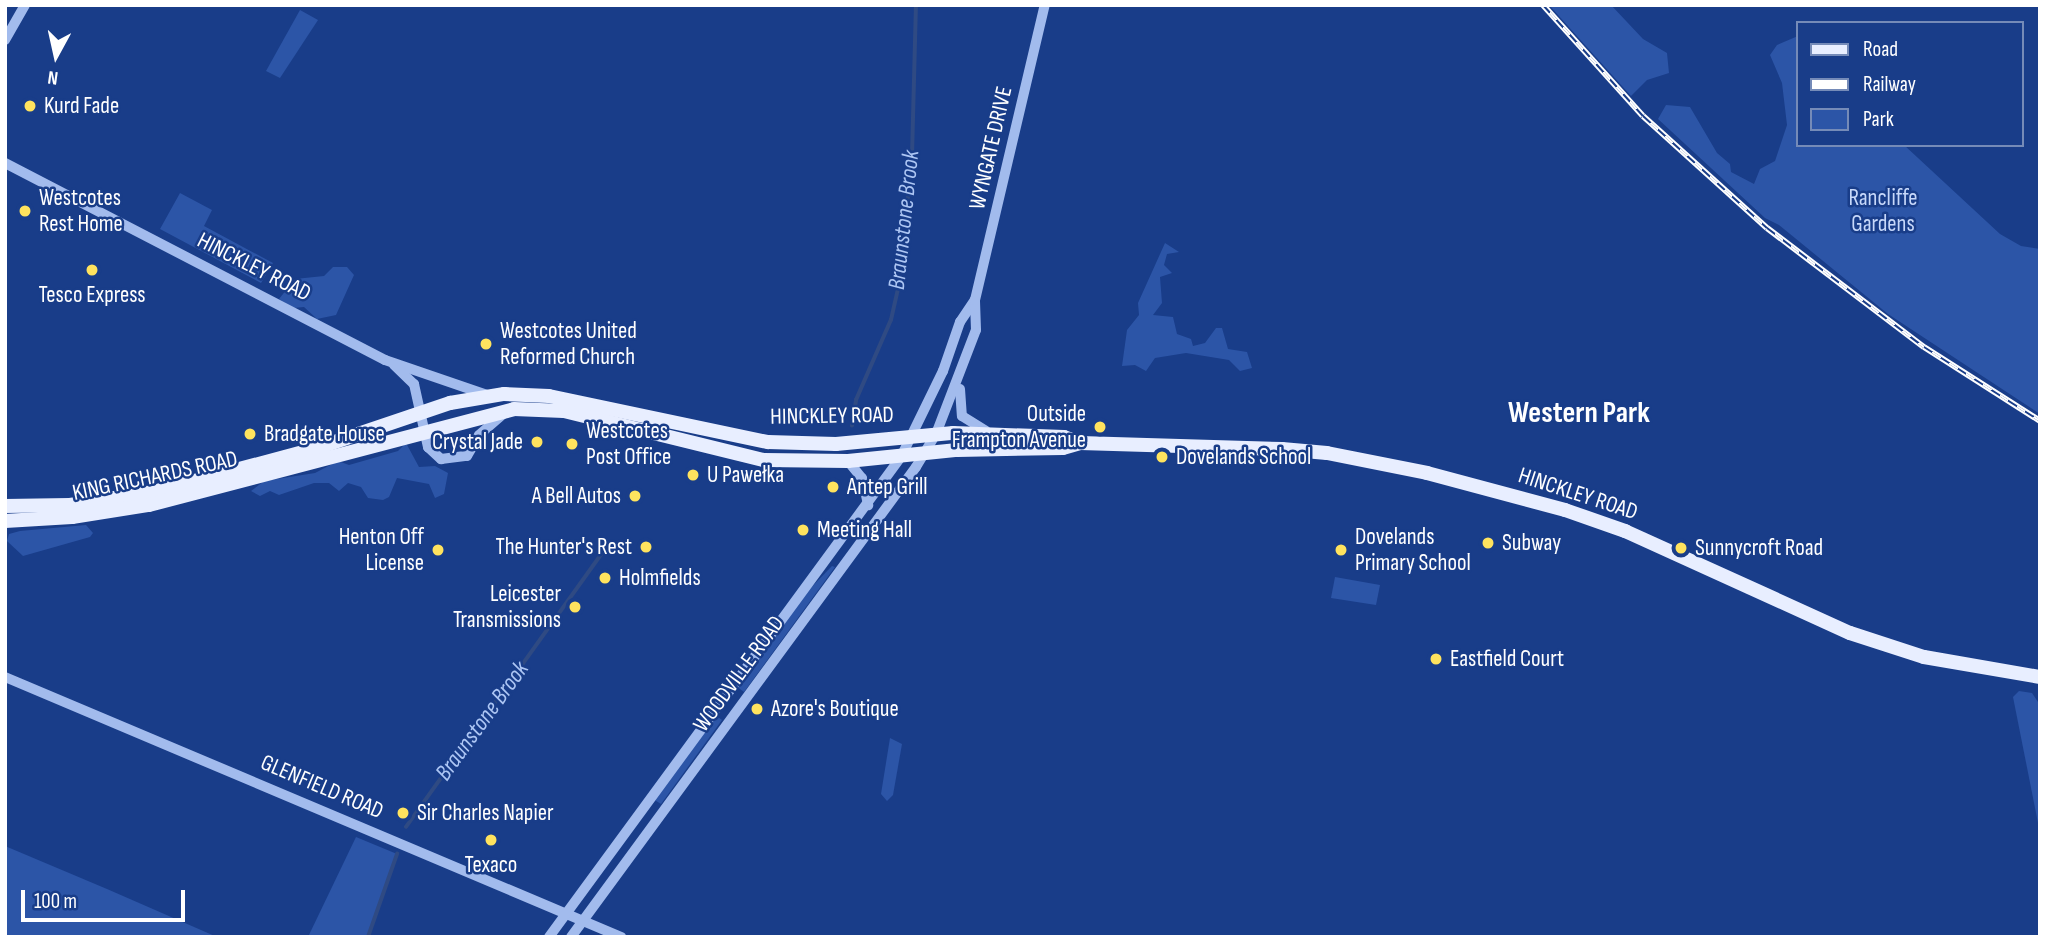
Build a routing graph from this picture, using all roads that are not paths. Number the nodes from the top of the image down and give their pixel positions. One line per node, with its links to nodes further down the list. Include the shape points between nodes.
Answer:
1 (25, 5): 3 (street)
2 (1045, 5): 5 (street, WYNGATE DRIVE)
3 (5, 40)
4 (5, 163): 6 (street, HINCKLEY ROAD)
5 (975, 300): 7 (street, WYNGATE DRIVE, via 976,330); 15 (street, WYNGATE DRIVE, via 960,322)
6 (394, 365): 9 (street, HINCKLEY ROAD); 11 (street, via 414,384)
7 (961, 375): 13 (street, WYNGATE DRIVE); 14 (street, via 962,416)
8 (504, 394): 9 (main road, KING RICHARDS ROAD); 15 (main road, HINCKLEY ROAD, via 549,396 768,442 836,444)
9 (488, 396): 11 (main road, KING RICHARDS ROAD)
10 (514, 408): 12 (main road, KING RICHARDS ROAD); 12 (street, via 479,435 472,450 450,461 428,447); 19 (main road, HINCKLEY ROAD, via 564,411 764,460)
11 (420, 414): 12 (street); 21 (main road, KING RICHARDS ROAD, via 287,457 153,492 70,505)
12 (424, 431): 22 (main road, KING RICHARDS ROAD, via 149,505)
13 (936, 434): 14 (main road, HINCKLEY ROAD); 15 (main road, HINCKLEY ROAD); 17 (street, WOODVILLE ROAD)
14 (994, 434): 16 (main road, HINCKLEY ROAD, via 1064,437)
15 (912, 437): 18 (street, WOODVILLE ROAD)
16 (1080, 443): 17 (main road, HINCKLEY ROAD); 24 (main road, HINCKLEY ROAD, via 1327,453 1427,474 1595,519 1875,642 1942,661)
17 (925, 454): 18 (main road, HINCKLEY ROAD); 26 (street, WOODVILLE ROAD)
18 (901, 457): 19 (main road, HINCKLEY ROAD); 20 (street, WOODVILLE ROAD)
19 (848, 461): 20 (street, via 862,478)
20 (868, 505): 25 (street, WOODVILLE ROAD)
21 (5, 506)
22 (5, 521)
23 (5, 677): 27 (street, GLENFIELD ROAD)
24 (2040, 677)
25 (646, 802): 26 (street); 27 (street, WOODVILLE ROAD)
26 (661, 814): 28 (street, WOODVILLE ROAD)
27 (567, 911): 28 (street, GLENFIELD ROAD); 29 (street, WOODVILLE ROAD)
28 (584, 919): 30 (street, WOODVILLE ROAD); 31 (street, GLENFIELD ROAD)
29 (549, 937)
30 (571, 937)
31 (621, 937)

